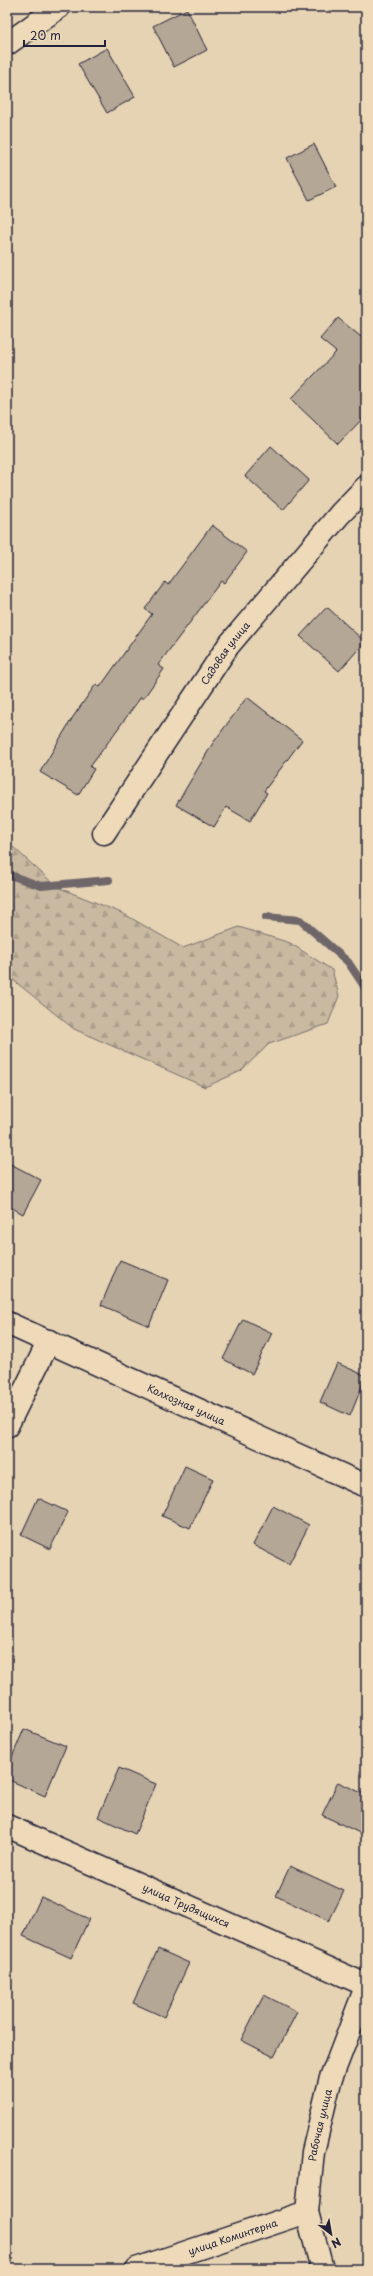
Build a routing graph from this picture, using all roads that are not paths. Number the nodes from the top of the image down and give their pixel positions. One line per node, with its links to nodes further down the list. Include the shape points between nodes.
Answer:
1 (60, 7): 2 (street)
2 (7, 44)
3 (366, 488): 4 (street, Садовая улица, via 340,514 228,646)
4 (104, 833)
5 (7, 1323): 6 (street, Колхозная улица)
6 (49, 1341): 7 (street); 8 (street, Колхозная улица)
7 (7, 1426)
8 (366, 1486)
9 (7, 1826): 10 (street, улица Трудящихся)
10 (366, 1986): 11 (street, Рабочая улица, via 330,2081 313,2152)
11 (307, 2212): 12 (street, улица Коминтерна); 13 (street, Рабочая улица)
12 (136, 2269)
13 (322, 2269)

